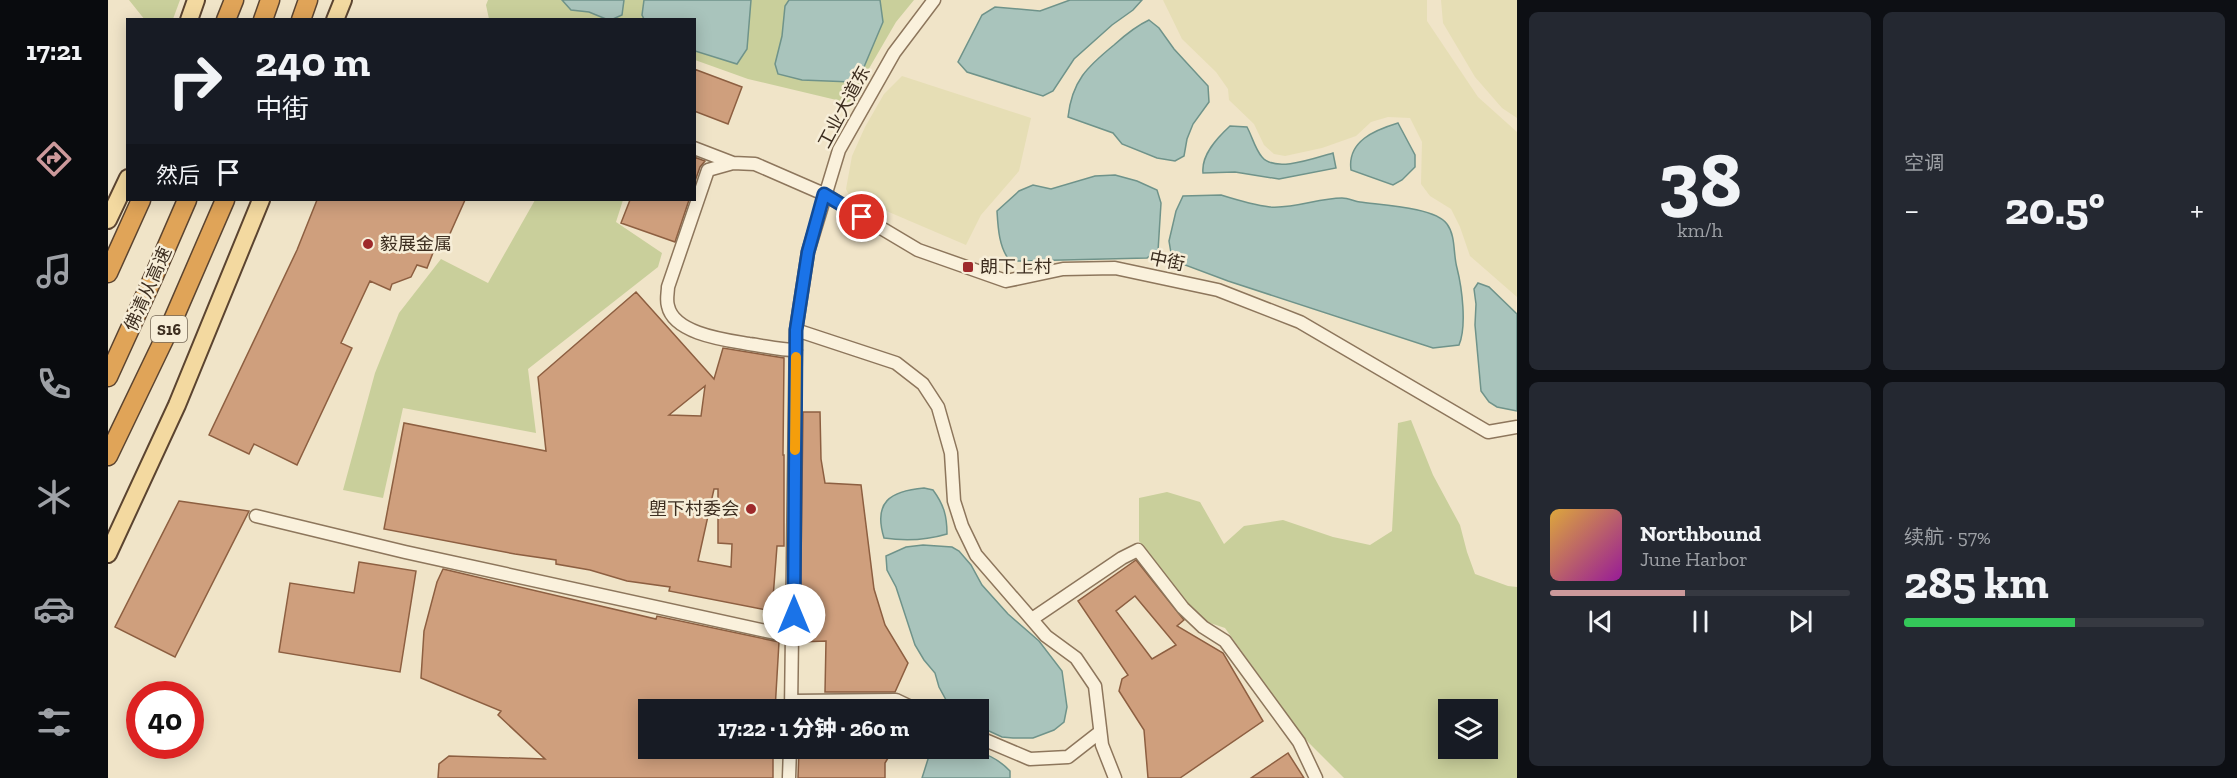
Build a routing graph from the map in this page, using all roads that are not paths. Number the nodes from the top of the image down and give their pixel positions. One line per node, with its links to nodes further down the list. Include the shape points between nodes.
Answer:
1 (196, 0): 8 (main road)
2 (222, 0): 9 (highway)
3 (234, 0): 10 (highway)
4 (270, 0): 11 (highway)
5 (308, 0): 12 (highway)
6 (343, 0): 13 (main road)
7 (934, 0): 17 (street, 工业大道东, via 894,53 838,150)
8 (190, 18)
9 (216, 18)
10 (227, 18)
11 (263, 18)
12 (302, 18)
13 (336, 18)
14 (696, 149): 15 (street, 中街)
15 (733, 163): 17 (street, 中街, via 754,164); 25 (street, via 708,171 668,287 668,306 678,322 697,332)
16 (126, 182): 22 (main road)
17 (824, 194): 24 (street, 工业大道东, via 808,252); 27 (street, 中街, via 918,250 1006,281 1064,269 1115,268 1218,290 1300,322 1488,432)
18 (141, 201): 23 (highway)
19 (187, 201): 26 (highway, 佛清从高速 / S16)
20 (225, 201): 28 (highway, 佛清从高速 / S16)
21 (261, 201): 30 (main road, via 177,405)
22 (108, 220)
23 (108, 273)
24 (796, 330): 25 (street, 工业大道东); 31 (street, via 896,363 923,384 938,407 951,453 954,501 962,526 976,555)
25 (796, 350): 32 (street, 工业大道东)
26 (108, 377)
27 (1517, 428)
28 (108, 456)
29 (256, 516): 32 (street)
30 (108, 554)
31 (1032, 619): 34 (street, via 1046,636 1076,658 1095,686); 39 (street, via 1138,550 1183,608 1226,641 1299,742)
32 (794, 637): 33 (street, 工业大道东)
33 (791, 699)
34 (1101, 732): 35 (street, via 1068,757 1030,759); 38 (street)
35 (989, 742)
36 (790, 759): 37 (street)
37 (789, 778)
38 (1115, 778)
39 (1316, 778)

